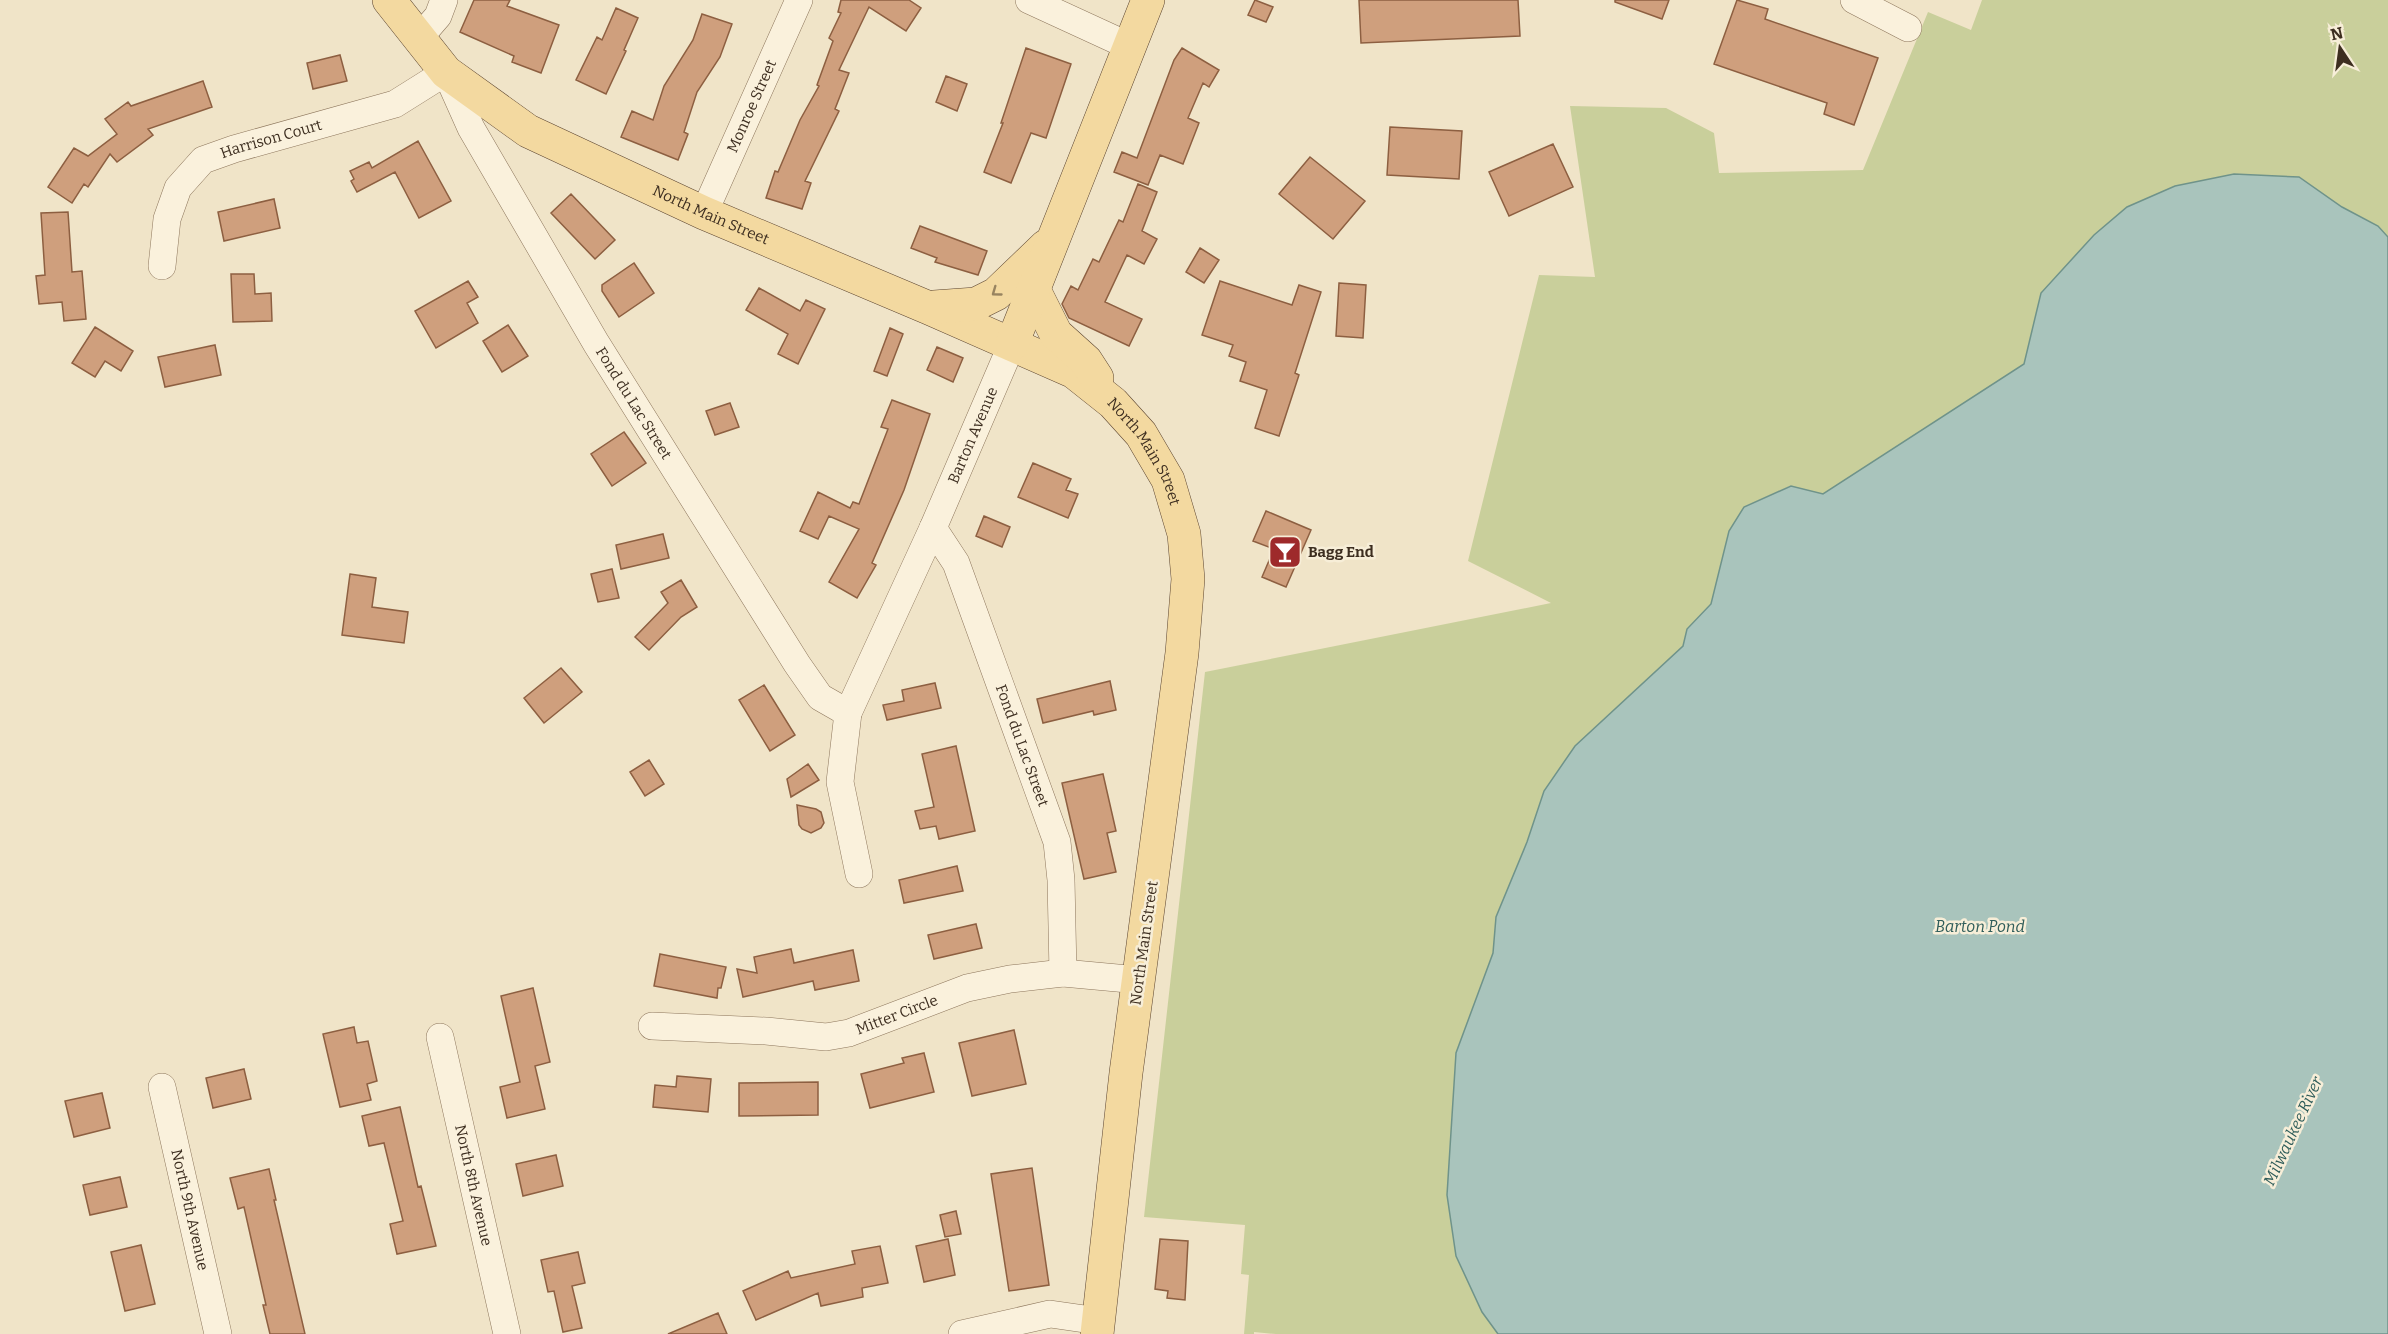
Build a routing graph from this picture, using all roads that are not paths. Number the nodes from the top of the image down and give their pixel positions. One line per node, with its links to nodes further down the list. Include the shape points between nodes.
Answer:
1 (389, 0): 8 (main road, North Main Street)
2 (444, 0): 8 (street, via 438,16)
3 (799, 0): 11 (street, Monroe Street)
4 (1029, 0): 9 (street)
5 (1148, 0): 9 (main road, Barton Avenue)
6 (1854, 0): 7 (street)
7 (1908, 28)
8 (419, 38): 10 (main road, North Main Street)
9 (1129, 46): 12 (main road, Barton Avenue)
10 (446, 72): 11 (main road, North Main Street, via 528,131); 13 (street, Harrison Court, via 395,104 203,160 178,188 167,219); 19 (street, Fond du Lac Street, via 471,128 596,343 797,664 820,697)
11 (704, 213): 15 (main road, North Main Street)
12 (1054, 238): 14 (main road, Barton Avenue); 15 (main road, one-way to 15, via 996,294 976,304)
13 (162, 266)
14 (1034, 290): 16 (main road, Barton Avenue); 17 (main road, via 1056,334 1086,362)
15 (929, 308): 16 (main road, North Main Street)
16 (1012, 344): 17 (main road, North Main Street, via 1074,372); 18 (street, Barton Avenue)
17 (1113, 403): 22 (main road, North Main Street, via 1141,434 1168,480 1184,534 1188,579 1182,653)
18 (933, 528): 19 (street, Barton Avenue); 21 (street, Fond du Lac Street, via 956,563 1058,842)
19 (848, 713): 20 (street, Barton Avenue, via 840,782)
20 (860, 874)
21 (1063, 973): 22 (street, Mitter Circle); 23 (street, Mitter Circle, via 967,988 849,1033 826,1037)
22 (1139, 980): 26 (main road, North Main Street)
23 (652, 1026)
24 (440, 1037): 28 (street, North 8th Avenue)
25 (162, 1087): 27 (street, North 9th Avenue)
26 (1098, 1327): 29 (street, via 1050,1314)
27 (218, 1334)
28 (507, 1334)
29 (962, 1334)

